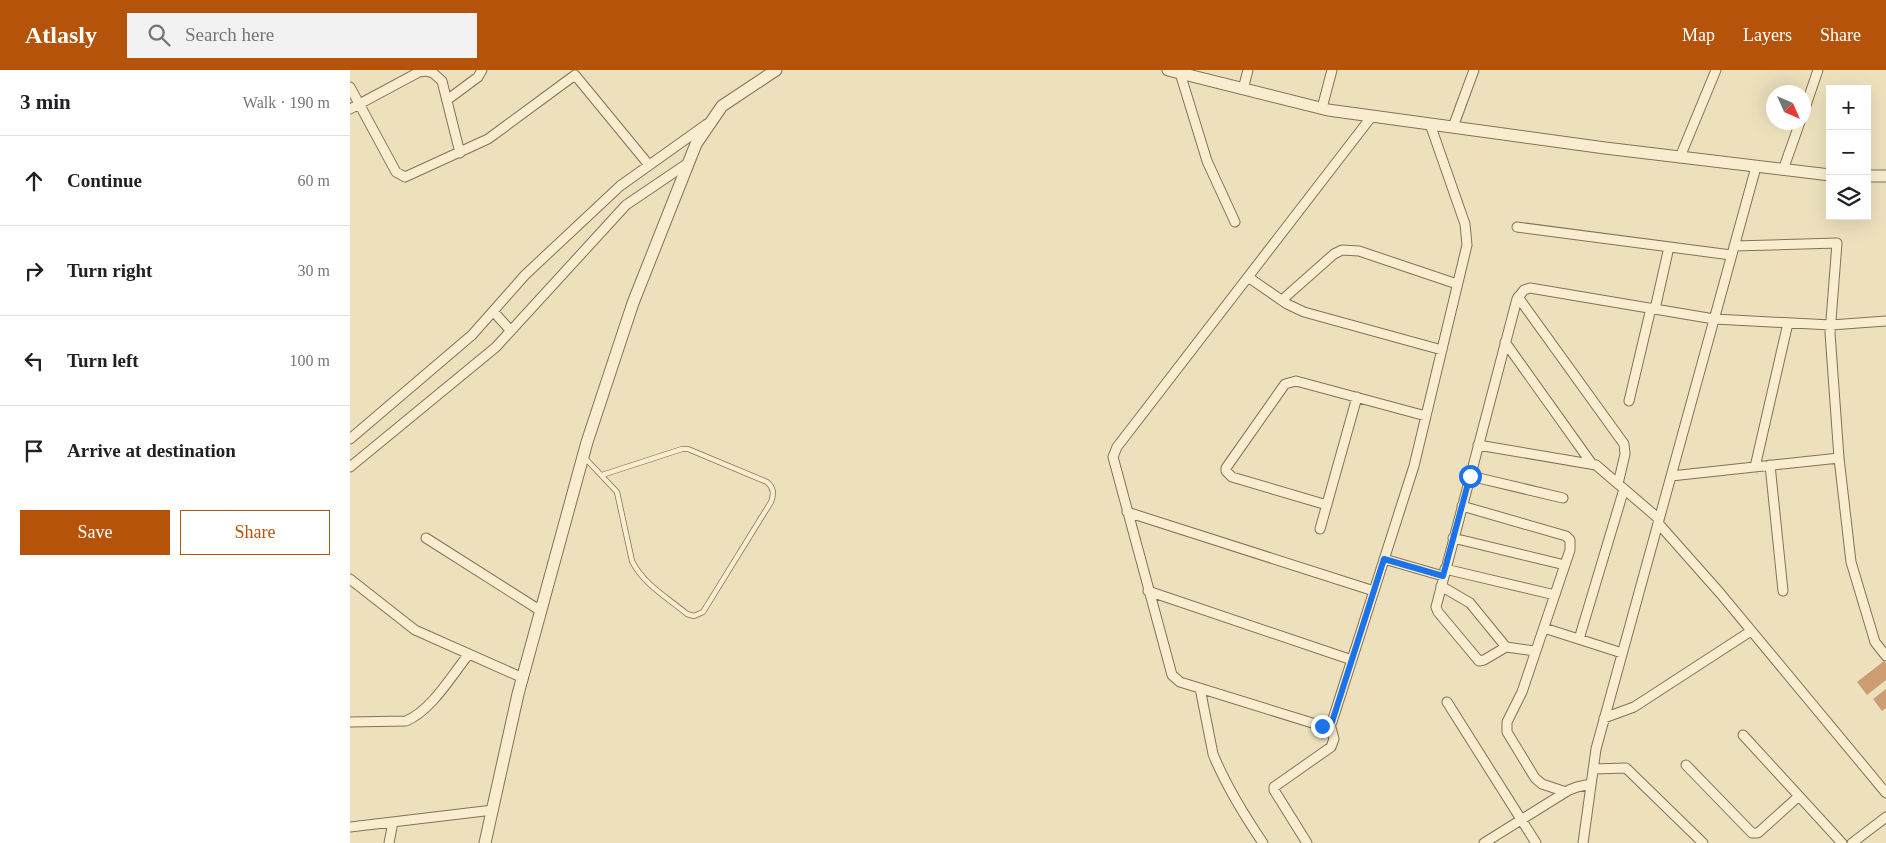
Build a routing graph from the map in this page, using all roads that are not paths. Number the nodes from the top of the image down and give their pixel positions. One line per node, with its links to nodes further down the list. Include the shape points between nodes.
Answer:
1 (482, 70): 14 (street, via 478,77)
2 (776, 70): 19 (street, via 722,106)
3 (1168, 70): 10 (street)
4 (1248, 70): 12 (street)
5 (1332, 70): 16 (street)
6 (1474, 70): 21 (street)
7 (1716, 70): 24 (street)
8 (1818, 70): 13 (street)
9 (576, 72): 23 (street, via 488,139); 26 (street)
10 (1180, 73): 12 (street); 32 (street, via 1207,161)
11 (350, 87): 15 (street)
12 (1243, 89): 16 (street)
13 (1811, 90)
14 (447, 100): 15 (street, via 442,81 426,71 418,72); 23 (street)
15 (359, 104): 17 (street); 23 (street, via 400,176 405,178)
16 (1322, 108): 18 (street)
17 (350, 109)
18 (1372, 116): 20 (street); 36 (street)
19 (712, 121): 25 (street, via 696,144); 26 (street)
20 (1430, 124): 21 (street); 37 (street, via 1467,232)
21 (1453, 127): 24 (street)
22 (1797, 130): 28 (street)
23 (460, 153)
24 (1680, 157): 27 (street)
25 (689, 163): 46 (street, via 626,205); 54 (street, via 633,303)
26 (649, 165): 41 (street, via 620,186 524,275)
27 (1756, 167): 28 (street); 35 (street)
28 (1783, 170): 29 (street)
29 (1826, 175)
30 (1871, 176): 31 (street)
31 (1886, 176)
32 (1235, 222)
33 (1517, 227): 34 (street)
34 (1669, 247): 35 (street); 40 (street)
35 (1732, 250): 42 (street); 45 (street, via 1837,243)
36 (1248, 277): 39 (street); 67 (street, via 1114,452 1113,462)
37 (1457, 284): 39 (street, via 1359,250 1342,250); 48 (street)
38 (1518, 297): 40 (street, via 1530,288); 47 (street); 63 (street, via 1624,444)
39 (1282, 300): 48 (street, via 1304,312)
40 (1653, 308): 42 (street); 50 (street)
41 (493, 311): 46 (street); 52 (street, via 472,335)
42 (1714, 318): 44 (street); 62 (street)
43 (1886, 321): 45 (street)
44 (1788, 323): 45 (street); 59 (street)
45 (1831, 326): 55 (street)
46 (511, 331): 58 (street)
47 (1505, 342): 53 (street); 56 (street)
48 (1442, 350): 51 (street)
49 (1357, 397): 51 (street); 65 (street); 65 (street, via 1296,381 1285,384 1226,468 1232,477)
50 (1630, 401)
51 (1426, 416): 72 (street, via 1414,466)
52 (350, 439)
53 (1478, 445): 56 (street); 61 (street)
54 (584, 456): 60 (lane); 81 (street)
55 (1839, 458): 57 (street); 89 (street, via 1851,562 1875,642)
56 (1592, 464): 63 (street)
57 (1770, 466): 59 (street); 79 (street)
58 (350, 467)
59 (1755, 467): 62 (street)
60 (602, 475): 60 (lane, via 617,492 637,571 687,614 694,616 703,612 774,495 767,482 688,449)
61 (1470, 476): 64 (street); 66 (street)
62 (1671, 476): 68 (street)
63 (1621, 487): 68 (street); 84 (street)
64 (1563, 498)
65 (1327, 505): 69 (street)
66 (1462, 506): 71 (street); 73 (street, via 1566,536 1571,546)
67 (1127, 512): 77 (street); 78 (street)
68 (1658, 521): 83 (street); 87 (street)
69 (1320, 529)
70 (426, 538): 81 (street)
71 (1453, 538): 73 (street); 74 (street)
72 (1384, 559): 74 (street); 78 (street)
73 (1565, 565): 80 (street)
74 (1444, 572): 76 (street); 80 (street)
75 (350, 579): 88 (street, via 415,630)
76 (1441, 586): 85 (street, via 1470,603); 85 (street, via 1436,602 1438,612 1476,659 1482,661)
77 (1148, 591): 90 (street); 92 (street, via 1172,675 1180,682)
78 (1374, 591): 90 (street)
79 (1783, 592)
80 (1555, 595): 82 (street)
81 (541, 610): 91 (street)
82 (1544, 628): 84 (street); 86 (street)
83 (1751, 631): 94 (street, via 1634,707); 102 (street)
84 (1579, 640): 87 (street)
85 (1506, 647): 86 (street)
86 (1536, 651): 101 (street, via 1522,692 1507,722 1507,732 1535,778 1542,784)
87 (1622, 653): 94 (street)
88 (469, 654): 91 (street); 95 (street, via 428,706 414,718)
89 (1886, 656)
90 (1352, 660): 96 (street)
91 (523, 678): 104 (street)
92 (1200, 688): 96 (street, via 1322,726); 112 (street, via 1213,754 1241,810)
93 (1447, 702): 106 (street)
94 (1604, 718): 99 (street)
95 (350, 722)
96 (1330, 724): 113 (street, via 1334,739 1331,747 1274,788)
97 (1743, 735): 103 (street)
98 (1686, 765): 103 (street, via 1752,833 1758,833)
99 (1593, 769): 100 (street); 116 (street, via 1626,768)
100 (1591, 784): 101 (street); 115 (street)
101 (1566, 792): 106 (street)
102 (1886, 793)
103 (1799, 796): 117 (street)
104 (493, 810): 107 (street); 111 (street)
105 (1886, 816): 118 (street)
106 (1522, 821): 109 (street); 114 (street)
107 (393, 822): 108 (street); 110 (street)
108 (350, 827)
109 (1490, 841)
110 (390, 843)
111 (486, 843)
112 (1263, 843)
113 (1307, 843)
114 (1536, 843)
115 (1583, 843)
116 (1702, 843)
117 (1842, 843)
118 (1852, 843)

